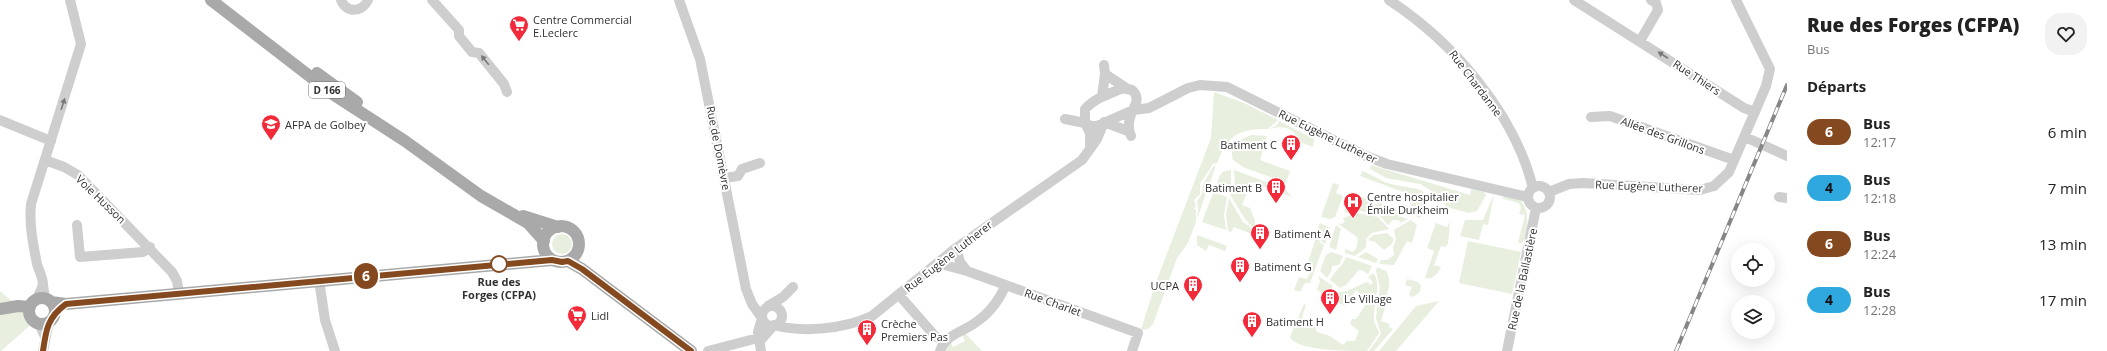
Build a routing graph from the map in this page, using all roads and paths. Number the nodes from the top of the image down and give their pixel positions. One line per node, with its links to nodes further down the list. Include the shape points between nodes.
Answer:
1 (70, 0): 24 (street, one-way to 1, via 81,44)
2 (211, 0): 34 (main road, D 166, via 334,96 405,141 481,196)
3 (341, 0): 4 (street, via 347,8 355,10 363,7)
4 (368, 0)
5 (432, 0): 13 (street, one-way to 5, via 504,84 479,53 472,52 464,44 459,36 459,30)
6 (679, 0): 30 (street, Rue de Domèvre, via 700,59)
7 (1389, 0): 31 (street, Rue Chardanne, via 1408,12 1455,54 1472,75 1514,135 1525,159)
8 (1574, 0): 11 (street, Rue Thiers)
9 (1651, 0): 11 (street, via 1658,10)
10 (1736, 0): 18 (street, Rue Eugène Lutherer, via 1770,69)
11 (1640, 41): 18 (street, Rue Thiers, one-way to 11, via 1744,108)
12 (1130, 90): 14 (street); 14 (street, via 1105,69); 15 (street, via 1148,102); 17 (street, via 1137,98)
13 (506, 92)
14 (1102, 97): 16 (street)
15 (1158, 104): 17 (street, Rue Eugène Lutherer); 31 (street, Rue Eugène Lutherer, via 1188,88 1200,85 1227,87 1387,164)
16 (1084, 109): 22 (street); 22 (street, via 1064,119)
17 (1133, 110): 21 (street, Rue Eugène Lutherer); 21 (street, via 1129,118 1130,133)
18 (1755, 112): 23 (street, Rue Eugène Lutherer)
19 (1591, 117): 28 (street, Allée des Grillons, via 1610,116)
20 (0, 120): 24 (street)
21 (1104, 122): 22 (street, via 1091,126); 25 (street, Rue Eugène Lutherer)
22 (1085, 123): 25 (street, via 1090,133)
23 (1745, 137): 26 (street); 28 (street, Rue Eugène Lutherer)
24 (51, 141): 27 (street)
25 (1090, 148): 40 (street, Rue Eugène Lutherer, via 1082,160)
26 (1787, 156)
27 (45, 160): 38 (street, Voie Husson, via 78,174); 54 (street, via 30,215 43,285)
28 (1734, 160): 32 (street, Rue Eugène Lutherer, via 1721,182 1700,190 1583,183 1569,184)
29 (760, 163): 30 (street, via 742,169 738,176)
30 (725, 178): 51 (street, Rue de Domèvre, via 746,289)
31 (1531, 192): 32 (street, via 1540,186); 33 (street, via 1530,204)
32 (1549, 192): 33 (street, via 1547,206)
33 (1536, 208): 67 (street, Rue de la Ballastière)
34 (514, 214): 36 (main road, D 166); 37 (main road, D 166, via 528,223)
35 (77, 225): 38 (street, via 80,257 143,252)
36 (558, 227): 37 (main road, via 550,230); 39 (main road, via 574,232)
37 (544, 244): 41 (main road, via 547,256); 43 (main road)
38 (150, 247): 49 (street, Voie Husson, via 172,272)
39 (579, 248): 42 (main road); 48 (main road)
40 (956, 248): 44 (street, Rue Eugène Lutherer); 45 (street, via 960,262)
41 (552, 260): 42 (main road); 43 (main road)
42 (568, 261): 48 (main road)
43 (522, 262): 46 (main road)
44 (937, 263): 45 (street, Rue Charlet); 50 (street, Rue Eugène Lutherer)
45 (967, 271): 47 (street, Rue Charlet)
46 (319, 280): 49 (main road); 62 (street, via 325,320)
47 (1005, 285): 59 (street, via 992,307 979,320); 66 (street, Rue Charlet, via 1138,333)
48 (603, 286): 63 (main road)
49 (179, 293): 54 (main road, via 66,304)
50 (899, 295): 58 (street, Rue Eugène Lutherer, via 860,322 808,330); 59 (street, via 935,336)
51 (750, 298): 52 (street); 56 (street, Rue de Domèvre)
52 (769, 306): 55 (street, via 776,307); 55 (street, via 791,289); 56 (street, via 763,311)
53 (3, 309): 54 (main road, via 18,306)
54 (42, 310): 61 (street, via 45,337)
55 (781, 315): 57 (street, via 779,322); 58 (street)
56 (762, 318): 57 (street, via 766,323); 60 (street)
57 (774, 325): 58 (street, Rue Eugène Lutherer); 60 (street)
58 (792, 328)
59 (944, 341): 65 (street)
60 (760, 343): 64 (street)
61 (43, 351)
62 (335, 351)
63 (691, 351)
64 (708, 351)
65 (940, 351)
66 (1132, 351)
67 (1507, 351)

